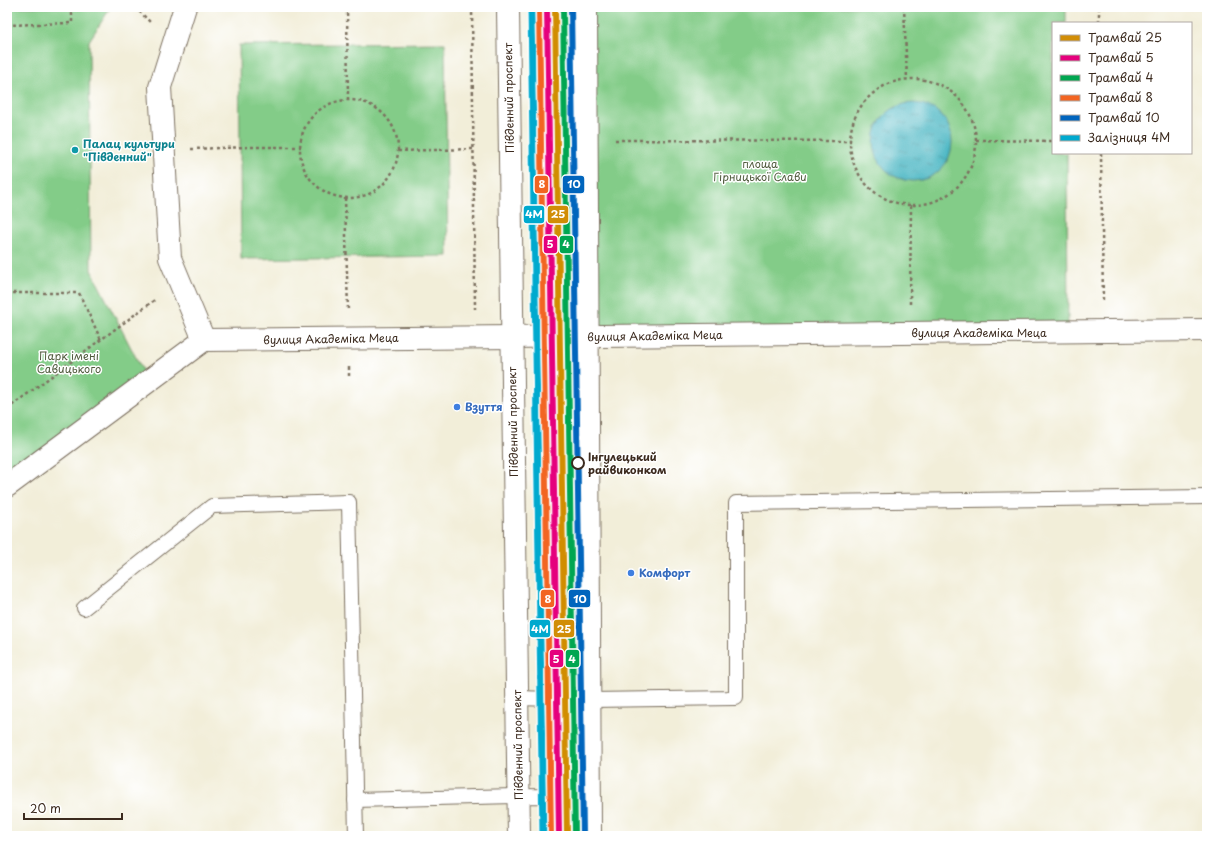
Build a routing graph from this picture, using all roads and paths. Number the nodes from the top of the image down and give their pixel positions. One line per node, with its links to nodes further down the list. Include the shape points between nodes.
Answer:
1 (72, 7): 10 (path, via 72,23)
2 (185, 7): 19 (main road, via 160,87)
3 (347, 7): 12 (path)
4 (472, 7): 18 (path)
5 (508, 7): 32 (main road, Південний проспект)
6 (586, 7): 13 (main road)
7 (904, 7): 11 (path)
8 (1099, 7): 9 (path)
9 (1099, 22)
10 (7, 25)
11 (907, 79): 14 (path, via 936,83 955,95 969,113); 15 (path, via 885,86 864,104 853,124)
12 (348, 100): 17 (path, via 332,103 318,112 307,124 301,139); 20 (path, via 364,103 384,115 396,135)
13 (586, 140): 15 (path); 30 (main road)
14 (976, 140): 16 (path); 23 (path, via 976,152 971,168 957,187 944,197)
15 (851, 141): 23 (path, via 854,163 866,183 888,200)
16 (1052, 141)
17 (301, 147): 19 (path); 22 (path, via 300,156 305,172 315,184 329,194)
18 (473, 148): 20 (path); 31 (path)
19 (164, 150): 25 (main road, via 170,258)
20 (398, 151): 22 (path, via 395,166 387,180 361,197)
21 (1101, 154): 28 (path)
22 (345, 198): 24 (path)
23 (911, 205): 29 (path)
24 (346, 258)
25 (179, 282): 33 (path); 34 (main road)
26 (7, 293): 33 (path, via 79,293)
27 (1207, 330): 28 (main road, вулиця Академіка Меца)
28 (1104, 331): 29 (main road, вулиця Академіка Меца)
29 (910, 333): 30 (main road, вулиця Академіка Меца)
30 (588, 336): 32 (main road, вулиця Академіка Меца); 40 (main road)
31 (475, 337): 32 (main road, вулиця Академіка Меца); 34 (main road, вулиця Академіка Меца)
32 (512, 337): 39 (main road, Південний проспект)
33 (101, 340): 35 (path)
34 (204, 340): 36 (main road)
35 (7, 409)
36 (7, 486)
37 (1207, 497): 40 (lane, via 736,503 736,698)
38 (84, 608): 43 (lane, via 212,506 349,502)
39 (517, 698): 40 (lane); 41 (main road, Південний проспект)
40 (590, 700): 42 (main road)
41 (519, 796): 42 (lane); 43 (lane); 45 (main road, Південний проспект)
42 (590, 797): 46 (main road)
43 (355, 800): 44 (lane)
44 (356, 836)
45 (519, 836)
46 (590, 836)

